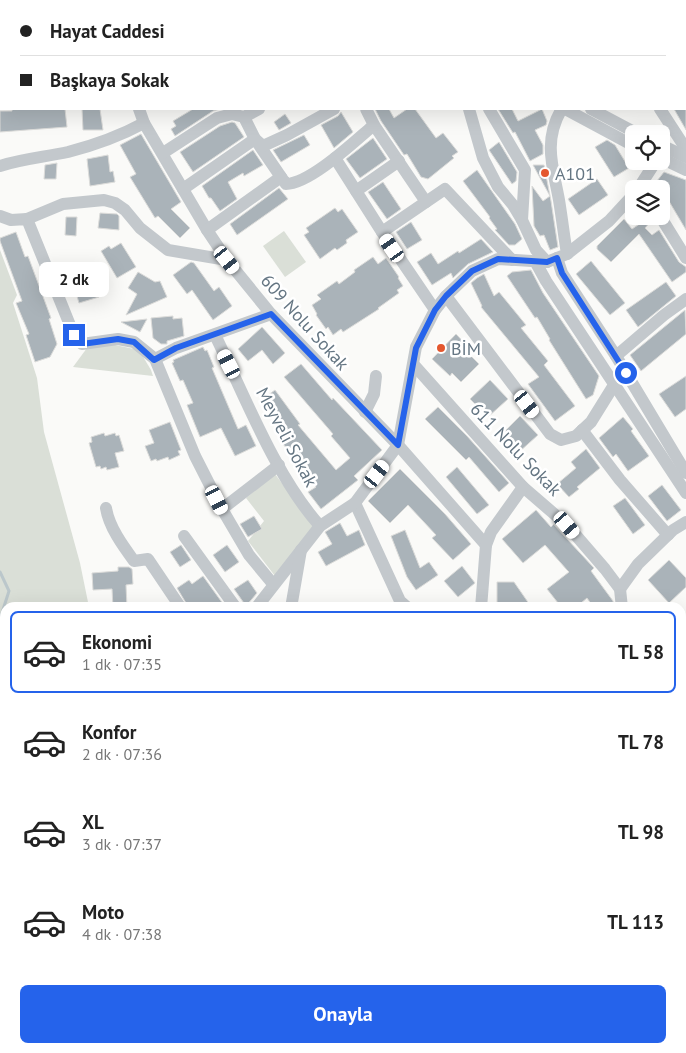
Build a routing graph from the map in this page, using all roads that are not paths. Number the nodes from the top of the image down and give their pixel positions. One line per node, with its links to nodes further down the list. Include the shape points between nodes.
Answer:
1 (139, 110): 12 (street, 609 Nolu Sokak)
2 (257, 110): 11 (street)
3 (332, 110): 15 (street, via 263,146)
4 (366, 110): 13 (street)
5 (469, 110): 33 (street, via 483,158 498,187)
6 (490, 110): 33 (street, via 525,170)
7 (563, 110): 38 (street, via 551,134 550,156 559,200)
8 (566, 110): 16 (street)
9 (593, 110): 14 (street)
10 (661, 110): 18 (street)
11 (244, 118): 15 (street); 19 (street, via 232,114 217,118)
12 (144, 123): 19 (street, 609 Nolu Sokak); 24 (street, via 119,136 69,151)
13 (374, 125): 21 (street); 22 (street)
14 (625, 127)
15 (255, 139): 26 (street); 27 (street)
16 (625, 141)
17 (670, 149): 20 (street)
18 (686, 149)
19 (163, 153): 27 (street, 609 Nolu Sokak)
20 (686, 157)
21 (335, 158): 26 (street, via 294,184 286,184); 28 (street)
22 (399, 161): 28 (street); 29 (street)
23 (670, 162): 25 (street)
24 (0, 166)
25 (686, 170)
26 (281, 177): 35 (street)
27 (183, 189): 35 (street, 609 Nolu Sokak)
28 (356, 192): 36 (street)
29 (426, 202): 36 (street); 40 (street, via 445,189)
30 (625, 204): 38 (street, via 609,221)
31 (0, 216): 32 (street, via 11,220)
32 (27, 219): 39 (street, via 63,204 104,200 125,210 140,228 168,250); 47 (street, via 74,335 82,344 118,339 134,342)
33 (522, 220): 38 (street, via 536,250)
34 (666, 225): 37 (street)
35 (207, 230): 39 (street, 609 Nolu Sokak)
36 (382, 232): 43 (street)
37 (686, 258)
38 (552, 259): 40 (street); 46 (street); 50 (street, via 546,281)
39 (227, 260): 44 (street, 609 Nolu Sokak)
40 (512, 260): 41 (street, via 498,259 472,271)
41 (446, 296): 43 (street); 52 (street, via 550,434 561,440 576,436)
42 (686, 299): 46 (street)
43 (435, 310): 48 (street, via 416,348)
44 (271, 314): 45 (street); 51 (street, 609 Nolu Sokak)
45 (215, 335): 47 (street, via 176,348); 54 (street, Meyveli Sokak)
46 (616, 356): 55 (street)
47 (154, 360): 60 (street, via 195,456)
48 (414, 365): 53 (street); 56 (street, 611 Nolu Sokak)
49 (376, 376): 51 (street, via 374,394)
50 (614, 385): 52 (street, via 591,422); 57 (street)
51 (365, 412): 53 (street, 609 Nolu Sokak)
52 (582, 430): 64 (street)
53 (398, 445): 58 (street); 65 (street, 609 Nolu Sokak)
54 (279, 465): 60 (street); 62 (street, Meyveli Sokak)
55 (686, 473)
56 (524, 487): 65 (street, via 491,532); 68 (street, 611 Nolu Sokak, via 567,525)
57 (686, 493)
58 (355, 503): 62 (street); 73 (street)
59 (106, 508): 69 (street, via 107,516 134,561 148,559)
60 (222, 509): 67 (street, via 249,555)
61 (686, 522): 64 (street)
62 (320, 526): 66 (street)
63 (184, 536): 70 (street)
64 (668, 536): 68 (street, via 638,564)
65 (486, 545): 74 (street)
66 (301, 550): 67 (street); 72 (street)
67 (273, 584): 71 (street)
68 (620, 590): 75 (street)
69 (176, 602)
70 (232, 602)
71 (260, 602)
72 (292, 602)
73 (401, 602)
74 (481, 602)
75 (621, 602)

